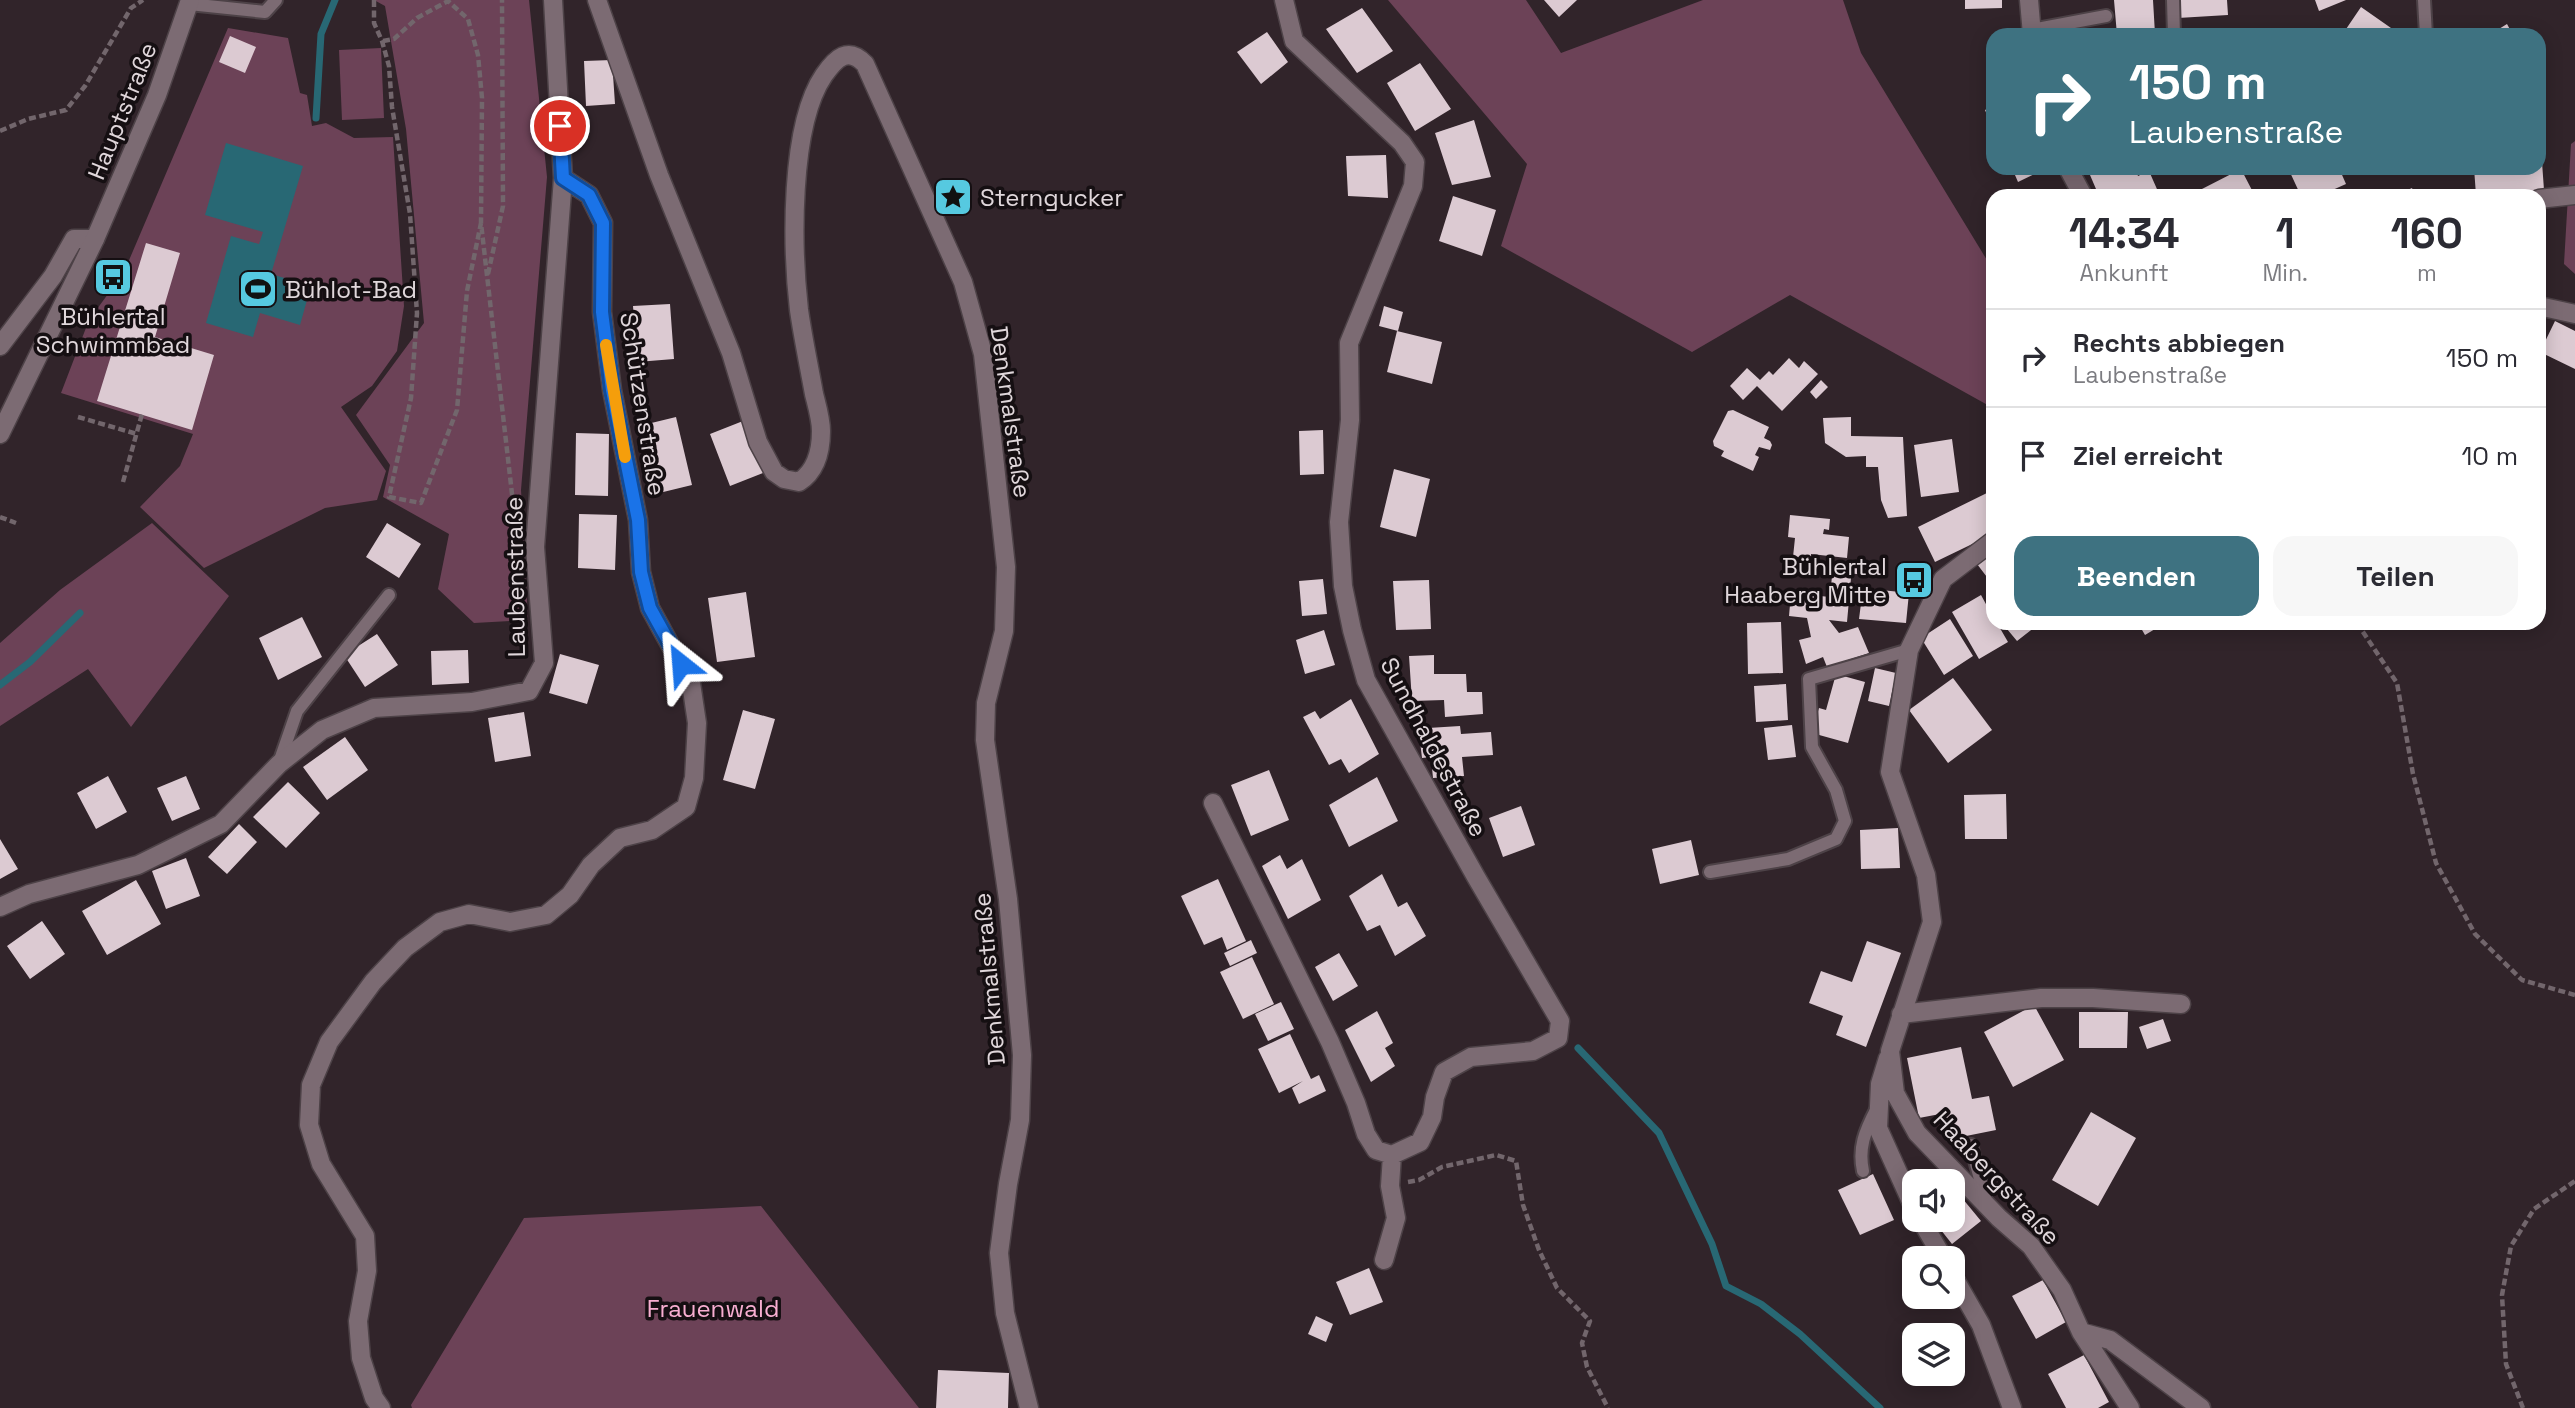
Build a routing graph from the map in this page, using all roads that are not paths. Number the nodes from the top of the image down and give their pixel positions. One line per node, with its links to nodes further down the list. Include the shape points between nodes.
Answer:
1 (276, 0): 8 (lane, via 265,12)
2 (553, 0): 14 (street, Laubenstraße)
3 (597, 0): 42 (street, Denkmalstraße, via 659,175 731,353 758,442 774,472 799,482 810,474 819,454 821,429 798,298 795,189 802,135 818,84 835,60 850,54 865,64 963,282 983,354 1006,568 1004,631 986,703 985,740 1008,900 1021,1055 1020,1120 999,1252 1005,1313)
4 (1284, 0): 34 (street, Sundhaldestraße, via 1294,41 1402,143 1415,162 1413,186 1349,343 1350,420 1339,522 1343,586 1352,630 1366,680 1560,1021 1558,1038 1534,1051 1471,1057 1444,1072 1420,1142)
5 (2029, 0): 10 (street)
6 (2173, 0): 12 (lane)
7 (2424, 0): 13 (lane)
8 (190, 1): 17 (street, Hauptstraße, via 157,95)
9 (2106, 16): 11 (lane)
10 (2031, 28)
11 (2053, 28)
12 (2174, 28)
13 (2426, 28)
14 (563, 178): 25 (street, Laubenstraße, via 534,547 544,663 528,691 472,702 374,708 322,730); 41 (street, Schützenstraße, via 589,195 603,223 602,312 638,520 641,572 650,608 691,683 697,723 694,778 686,807 652,830 620,838 546,915 510,922 469,914 440,922 405,948 373,982 329,1042 311,1085 309,1125 321,1164 365,1236 367,1271 358,1321 360,1358)
15 (2575, 195): 16 (street)
16 (2546, 199)
17 (95, 239): 20 (street, via 74,239 53,276); 21 (street, Hauptstraße)
18 (2546, 308): 19 (street)
19 (2575, 314)
20 (0, 346)
21 (1, 431)
22 (1986, 546): 24 (street, Haabergstraße, via 1943,579)
23 (389, 595): 25 (lane, via 297,711)
24 (1909, 650): 27 (lane, via 1809,679 1812,747 1836,790 1846,821 1836,839 1788,859); 30 (street, Haabergstraße, via 1890,772 1926,875 1932,922)
25 (279, 764): 28 (street, Laubenstraße, via 221,824 138,865 29,894)
26 (1213, 803): 34 (street, via 1330,1042 1366,1134 1376,1150)
27 (1710, 872)
28 (0, 907)
29 (2181, 1004): 30 (street, via 2041,998)
30 (1901, 1014): 31 (street, Haabergstraße)
31 (1890, 1051): 32 (street); 37 (street, Haabergstraße, via 1895,1093 1917,1133)
32 (1879, 1103): 35 (lane, via 1864,1132); 36 (street, via 1878,1128)
33 (1971, 1145): 37 (lane)
34 (1392, 1155): 38 (street, via 1390,1186 1396,1217)
35 (1863, 1171)
36 (1902, 1185)
37 (1987, 1206): 40 (street, Haabergstraße, via 2031,1246 2062,1290)
38 (1384, 1260)
39 (1965, 1297): 43 (street, via 1981,1325)
40 (2081, 1332): 44 (street, Haabergstraße); 45 (street, via 2110,1340)
41 (381, 1408)
42 (1029, 1408)
43 (2012, 1408)
44 (2130, 1408)
45 (2201, 1408)

